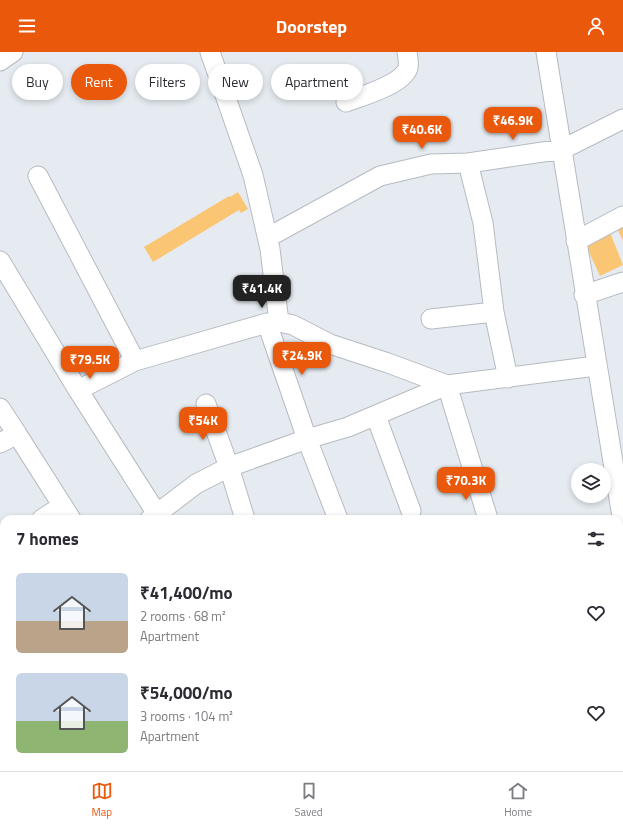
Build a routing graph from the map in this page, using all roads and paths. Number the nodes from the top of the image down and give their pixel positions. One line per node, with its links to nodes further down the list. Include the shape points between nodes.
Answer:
1 (13, 52): 5 (street)
2 (408, 52): 6 (street, via 408,67 402,77 392,84)
3 (546, 52): 8 (street)
4 (211, 53): 19 (street, via 253,175 270,249)
5 (0, 61)
6 (346, 102)
7 (623, 119): 8 (street)
8 (563, 149): 9 (street); 13 (street)
9 (468, 163): 12 (street, via 431,164 380,176); 17 (street, via 483,223)
10 (38, 176): 20 (street)
11 (623, 216): 13 (street)
12 (276, 233)
13 (576, 241): 16 (street)
14 (0, 261): 24 (street)
15 (623, 282): 16 (street)
16 (584, 294): 21 (street)
17 (494, 312): 18 (street); 22 (street)
18 (431, 319)
19 (273, 323): 20 (street); 23 (street, via 293,325 330,344); 29 (street)
20 (135, 361): 24 (street)
21 (596, 366): 22 (street); 40 (street)
22 (508, 378): 23 (street)
23 (447, 385): 27 (street); 39 (street)
24 (78, 390): 35 (street)
25 (206, 404): 31 (street)
26 (0, 408): 28 (street)
27 (376, 416): 29 (street); 32 (street)
28 (16, 434): 30 (street); 33 (street)
29 (307, 438): 31 (street); 38 (street)
30 (0, 443)
31 (229, 467): 36 (street, via 196,484); 37 (street)
32 (411, 511)
33 (66, 512): 34 (street)
34 (56, 515)
35 (152, 515)
36 (154, 515)
37 (244, 515)
38 (336, 515)
39 (487, 515)
40 (621, 515)

